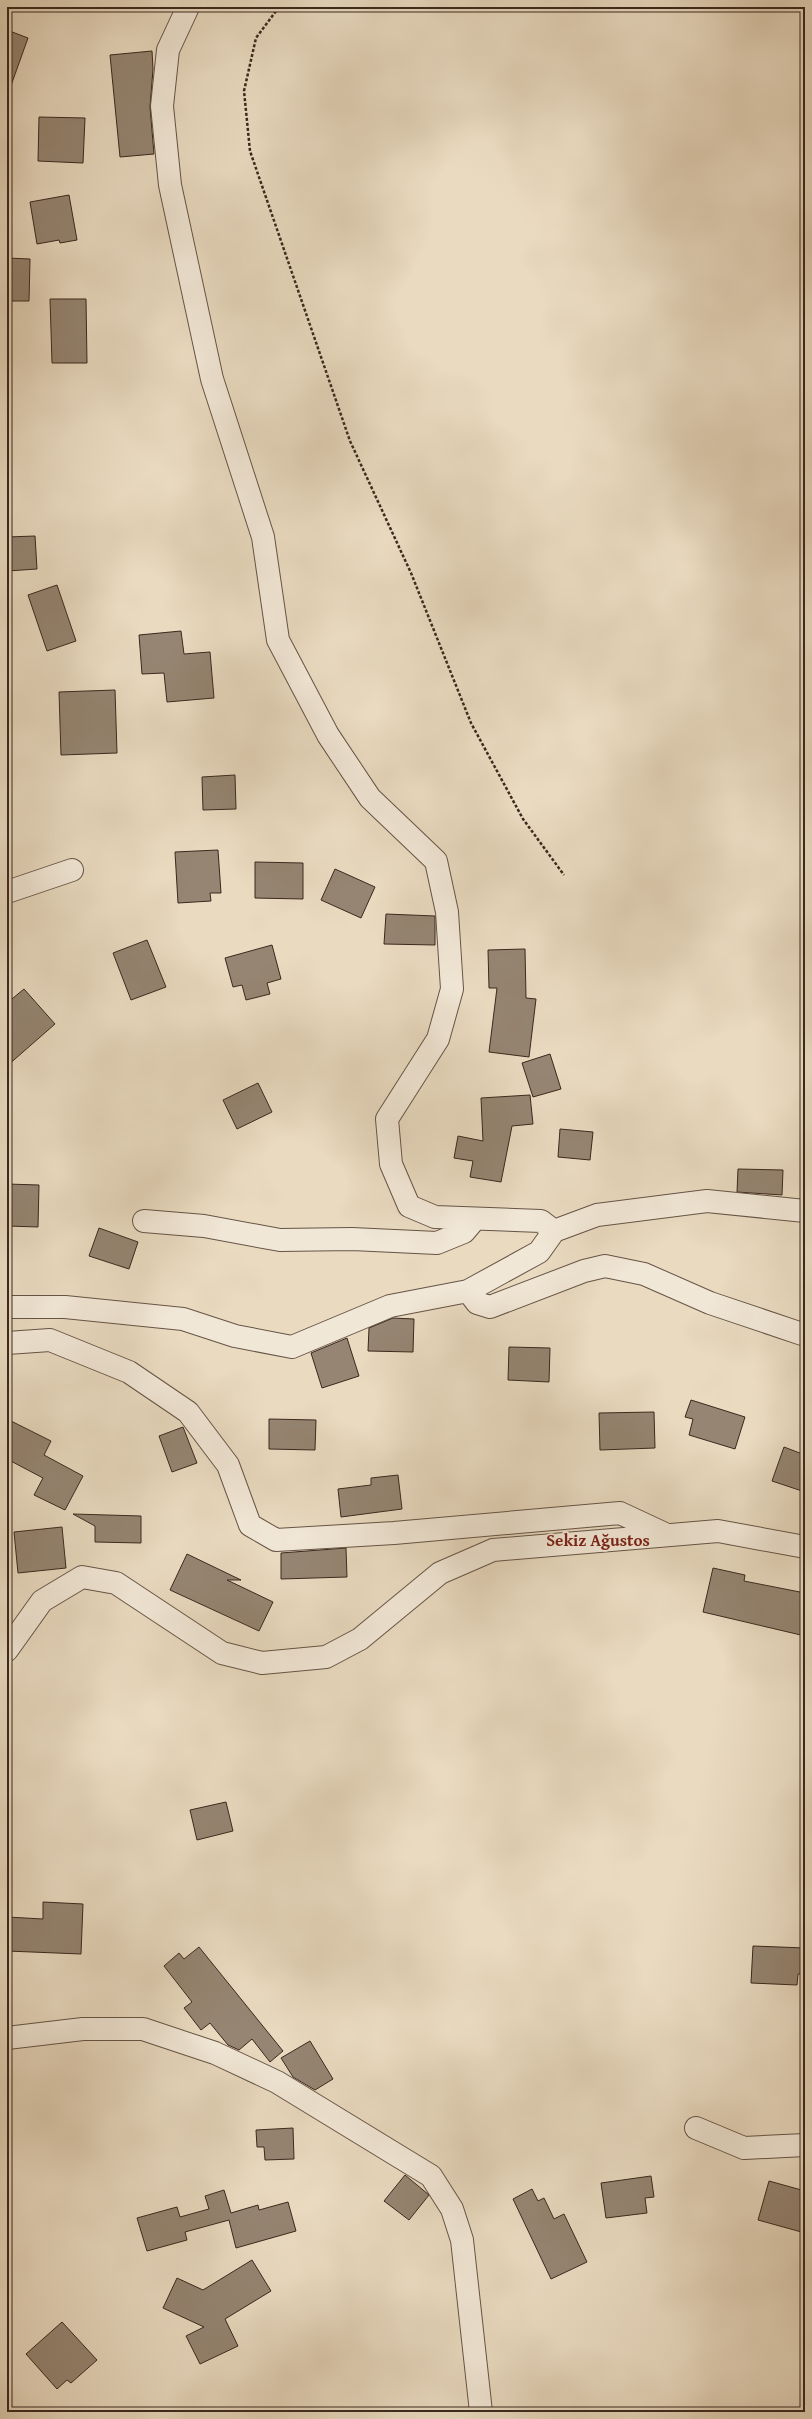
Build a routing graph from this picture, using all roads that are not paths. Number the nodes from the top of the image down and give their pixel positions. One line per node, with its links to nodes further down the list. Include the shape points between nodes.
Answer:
1 (188, 7): 5 (street, via 168,50 162,106 170,185 212,379 263,537 278,640 328,735 370,798 436,861 447,912 452,989 438,1039 387,1119 392,1164 409,1206 435,1217)
2 (72, 870): 3 (street)
3 (7, 892)
4 (805, 1211): 7 (street, via 707,1201 598,1215)
5 (475, 1219): 6 (street, via 464,1232 437,1243 352,1239 280,1240 204,1226); 7 (street, via 540,1221)
6 (144, 1221)
7 (554, 1231): 8 (street, via 539,1252)
8 (468, 1291): 9 (street, via 390,1306 292,1347 235,1336 184,1319 65,1306); 10 (street, via 477,1303 490,1306 584,1271 605,1266 644,1274 710,1303)
9 (7, 1306)
10 (805, 1335)
11 (7, 1343): 12 (street, via 50,1340 129,1372 188,1412 228,1465 250,1525 276,1540 394,1533 620,1513)
12 (666, 1535): 13 (street, via 718,1530); 14 (street, via 493,1550 440,1573 360,1639 326,1657 262,1663 222,1653 116,1584 82,1578 42,1601)
13 (805, 1547)
14 (7, 1650)
15 (7, 2038): 18 (street, via 83,2029 142,2029 200,2048 277,2082 431,2176 452,2209 462,2240)
16 (696, 2128): 17 (street, via 744,2148)
17 (805, 2145)
18 (481, 2412)

